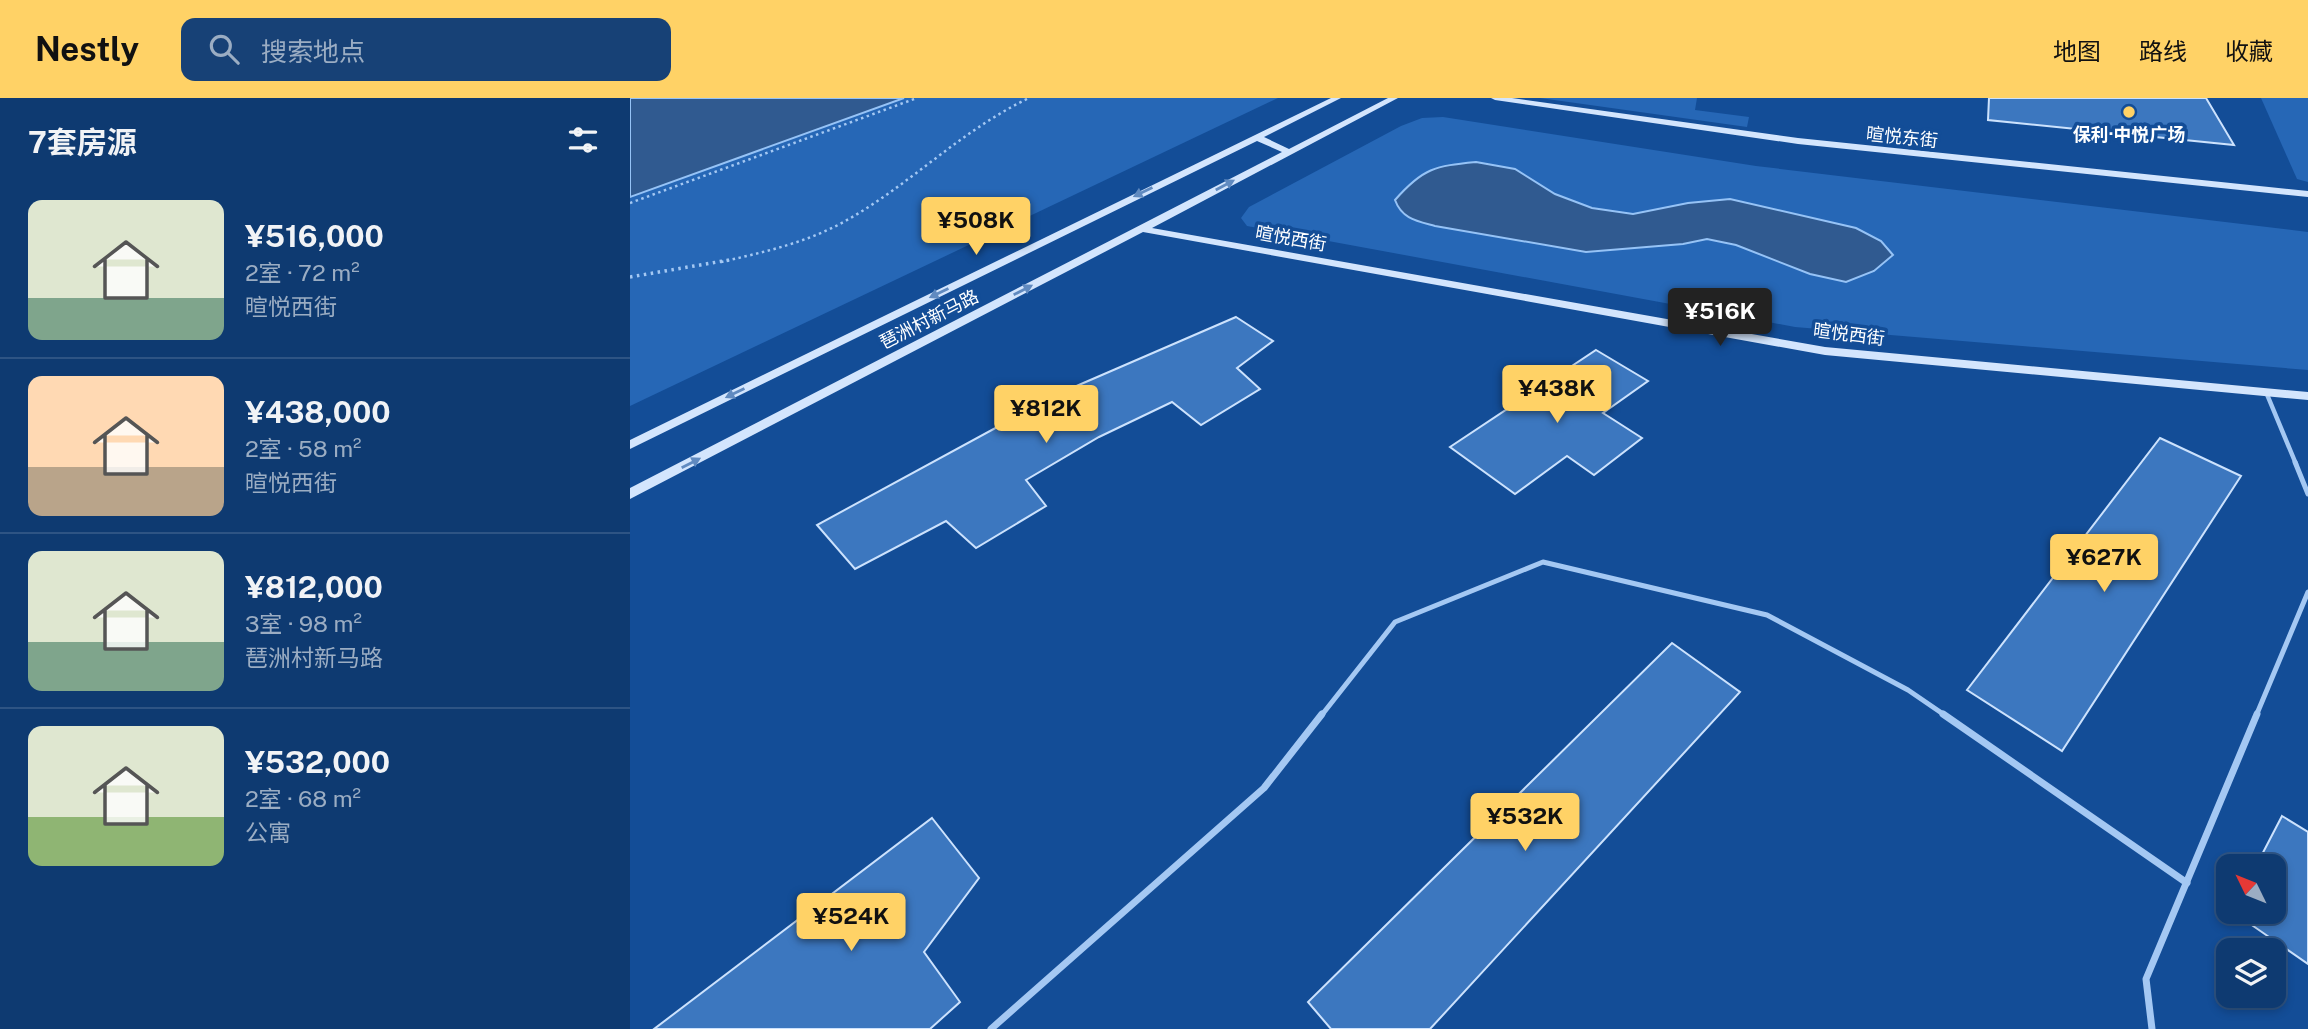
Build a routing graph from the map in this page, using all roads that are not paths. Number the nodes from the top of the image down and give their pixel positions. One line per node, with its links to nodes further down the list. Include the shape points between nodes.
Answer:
1 (1337, 98): 4 (street, 琶洲村新马路)
2 (1394, 98): 5 (street, 琶洲村新马路)
3 (1495, 98): 6 (street, 暄悦东街, via 1811,143)
4 (1256, 137): 5 (street); 10 (street, 琶洲村新马路, one-way to 10)
5 (1289, 152): 7 (street, 琶洲村新马路, one-way to 5)
6 (2308, 194)
7 (1142, 229): 8 (street, 暄悦西街, via 1825,351); 11 (street, 琶洲村新马路, one-way to 7)
8 (2266, 392): 9 (street, 暄悦西街); 12 (lane)
9 (2308, 396)
10 (630, 445)
11 (630, 494)
12 (2308, 494)
13 (2308, 592): 14 (lane)
14 (2187, 883): 15 (lane, via 1908,690 1767,615 1543,562 1395,622 1264,788); 16 (lane, via 2146,979)
15 (991, 1029)
16 (2152, 1029)

